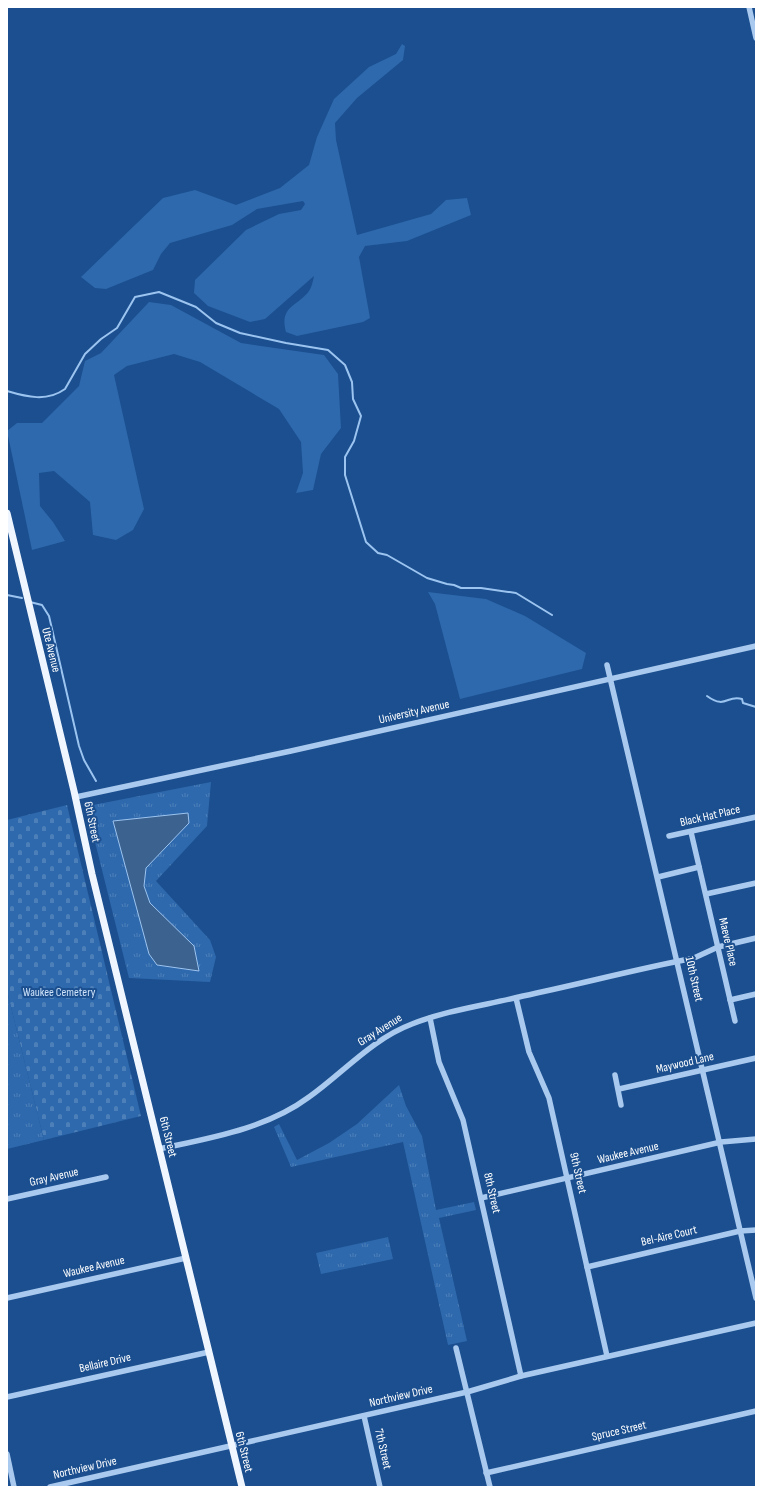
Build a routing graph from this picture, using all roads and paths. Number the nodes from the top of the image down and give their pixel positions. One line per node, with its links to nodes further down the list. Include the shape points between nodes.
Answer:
1 (749, 7): 2 (street)
2 (756, 38)
3 (7, 513): 7 (main road, Ute Avenue)
4 (756, 646): 6 (street, University Avenue)
5 (607, 665): 6 (street, 10th Street)
6 (611, 678): 7 (street, University Avenue, via 291,751); 12 (street, 10th Street)
7 (75, 794): 30 (main road, 6th Street)
8 (756, 817): 9 (street, Black Hat Place)
9 (691, 832): 10 (street, Black Hat Place); 11 (street, Maeve Place)
10 (669, 836)
11 (699, 867): 12 (street); 14 (street, Maeve Place)
12 (658, 877): 17 (street, 10th Street)
13 (756, 883): 14 (street)
14 (706, 894): 16 (street, Maeve Place)
15 (756, 938): 16 (street, Gray Avenue)
16 (718, 947): 17 (street, Gray Avenue, via 694,958); 20 (street, Maeve Place)
17 (678, 961): 19 (street, Gray Avenue); 24 (street, 10th Street)
18 (756, 994): 20 (street)
19 (516, 998): 21 (street, Gray Avenue); 32 (street, 9th Street, via 529,1052 549,1098)
20 (730, 1000): 22 (street, Maeve Place)
21 (430, 1018): 30 (street, Gray Avenue, via 395,1032 368,1048 341,1073 284,1112 250,1127); 33 (street, 8th Street, via 439,1062 464,1120)
22 (735, 1021)
23 (756, 1058): 24 (street, Maywood Lane)
24 (704, 1070): 26 (street, Maywood Lane); 29 (street, 10th Street)
25 (615, 1075): 26 (street)
26 (618, 1090): 27 (street)
27 (621, 1105)
28 (756, 1139): 29 (street, Waukee Avenue)
29 (721, 1142): 32 (street, Waukee Avenue); 36 (street, 10th Street)
30 (159, 1149): 37 (main road, 6th Street)
31 (106, 1177): 34 (street, Gray Avenue)
32 (568, 1178): 33 (street, Waukee Avenue); 38 (street, 9th Street)
33 (482, 1198): 45 (street, 8th Street)
34 (7, 1199)
35 (756, 1230): 36 (street, Bel-Aire Court)
36 (740, 1231): 38 (street, Bel-Aire Court); 40 (street, 10th Street)
37 (186, 1258): 39 (street, Waukee Avenue); 43 (main road, 6th Street)
38 (587, 1267): 44 (street, 9th Street)
39 (7, 1298)
40 (756, 1298)
41 (756, 1322): 44 (street, Northview Drive)
42 (456, 1348): 46 (street)
43 (209, 1352): 47 (street, Bellaire Drive); 50 (main road, 6th Street)
44 (607, 1356): 45 (street, Northview Drive)
45 (521, 1376): 46 (street, Northview Drive)
46 (467, 1392): 49 (street, Northview Drive); 52 (street)
47 (7, 1397)
48 (756, 1411): 52 (street, Spruce Street)
49 (364, 1416): 50 (street, Northview Drive); 56 (street, 7th Street)
50 (232, 1446): 54 (street, Northview Drive); 55 (main road, 6th Street)
51 (7, 1454): 53 (street)
52 (486, 1473): 57 (street)
53 (14, 1487)
54 (50, 1487)
55 (242, 1487)
56 (380, 1487)
57 (490, 1487)

